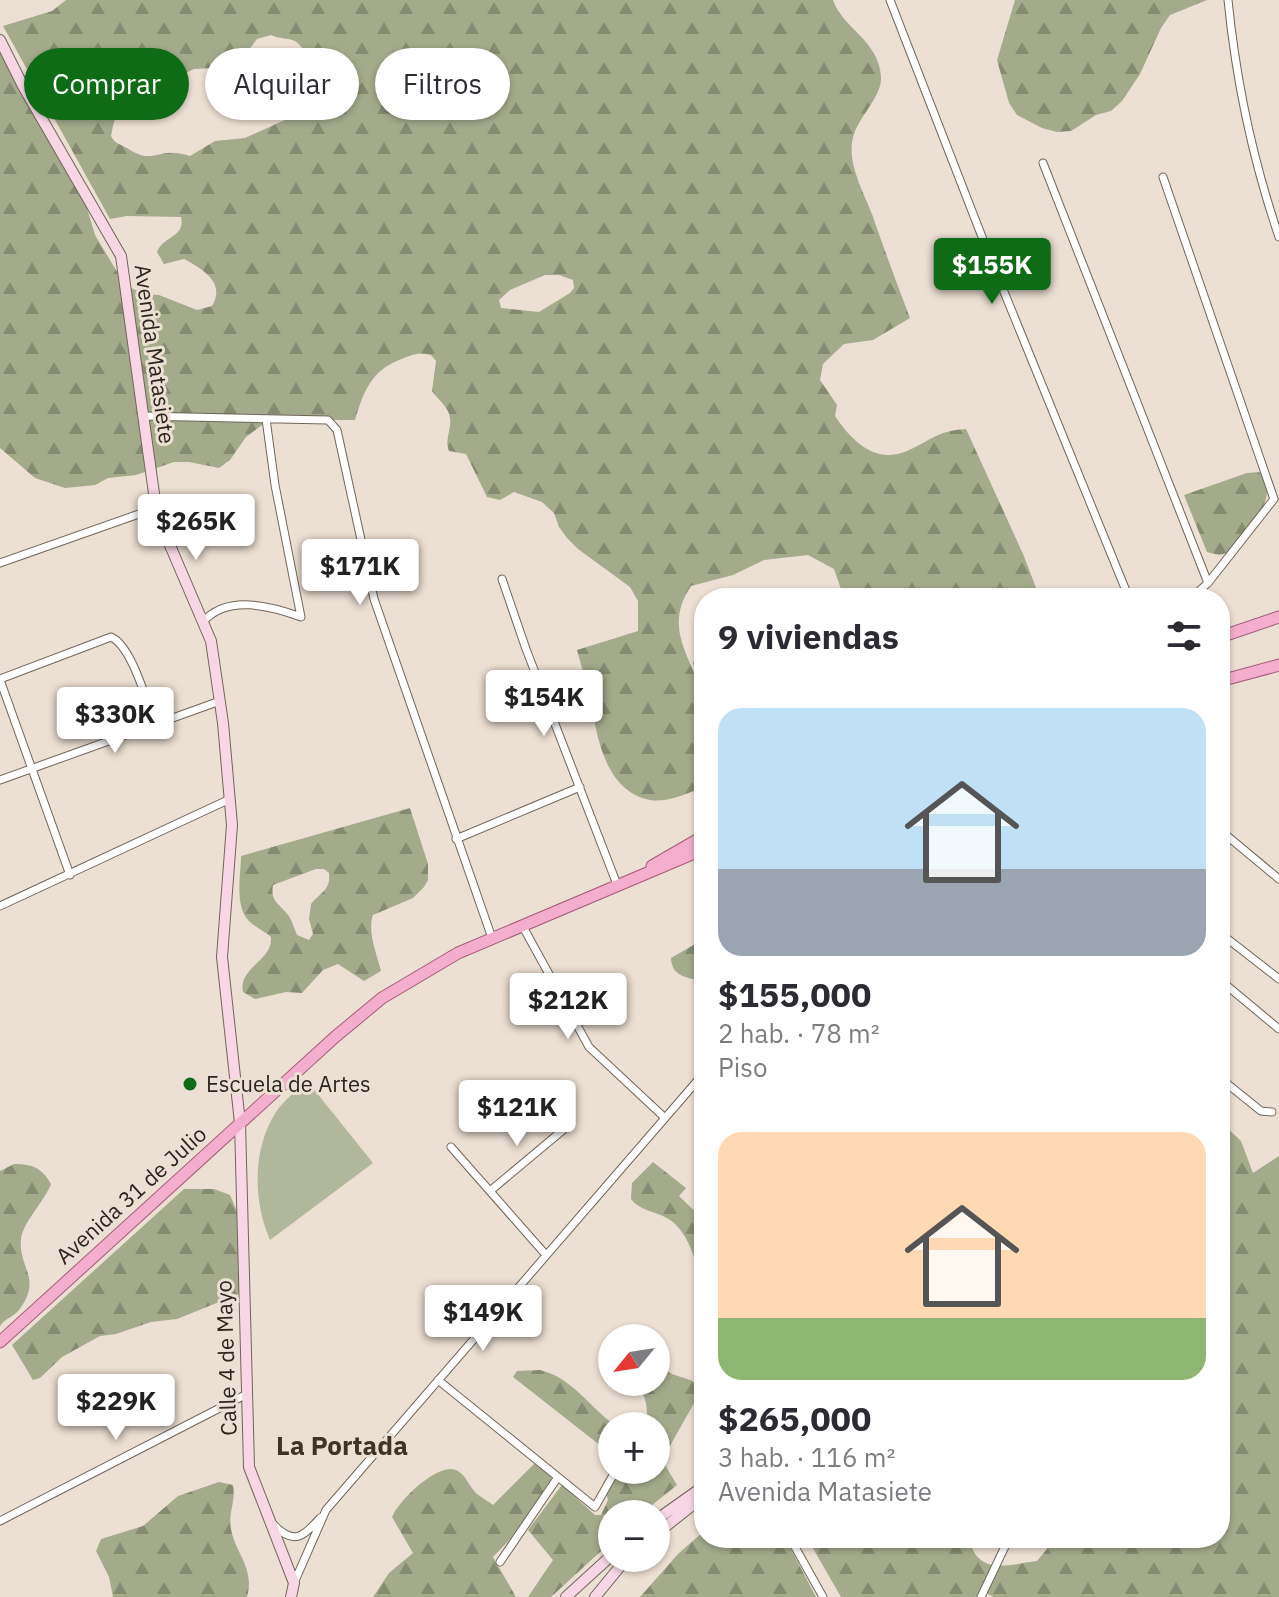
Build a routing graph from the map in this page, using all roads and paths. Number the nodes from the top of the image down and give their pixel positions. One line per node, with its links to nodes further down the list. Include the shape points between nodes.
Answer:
1 (890, 0): 14 (street)
2 (1228, 0): 6 (street, via 1233,55)
3 (0, 40): 7 (street, Avenida Matasiete, via 121,256)
4 (1043, 163): 13 (street)
5 (1163, 177): 9 (street)
6 (1279, 237)
7 (142, 416): 8 (street); 10 (street, Avenida Matasiete)
8 (266, 419): 17 (street, via 301,617 242,604 222,608); 29 (street, via 328,420 337,430 374,599)
9 (1276, 498): 13 (street)
10 (156, 508): 11 (street); 17 (street, Avenida Matasiete)
11 (0, 563)
12 (502, 579): 26 (street)
13 (1208, 583): 15 (street)
14 (1125, 588)
15 (1202, 588)
16 (1279, 617): 18 (main road)
17 (203, 622): 22 (street, Avenida Matasiete)
18 (1230, 634)
19 (1279, 665): 20 (main road)
20 (1230, 678)
21 (0, 680): 23 (street, via 111,637 126,651); 24 (street)
22 (220, 701): 23 (street); 27 (street, Avenida Matasiete)
23 (155, 724): 24 (street)
24 (32, 768): 25 (street); 32 (street)
25 (0, 780)
26 (580, 787): 29 (street); 34 (street)
27 (230, 799): 32 (street); 46 (street, Avenida Matasiete, via 222,957)
28 (1230, 838): 33 (street)
29 (456, 839): 37 (street)
30 (694, 842): 34 (main road)
31 (694, 853): 34 (main road)
32 (70, 875): 35 (street)
33 (1279, 879)
34 (618, 887): 36 (main road, Avenida 31 de Julio)
35 (0, 906)
36 (522, 925): 37 (main road, Avenida 31 de Julio); 45 (street, via 589,1047)
37 (492, 938): 46 (main road, Avenida 31 de Julio, via 382,998)
38 (1230, 941): 39 (street)
39 (1279, 979)
40 (1230, 988): 41 (street)
41 (1279, 1029)
42 (694, 1085): 45 (street)
43 (1230, 1086): 44 (street, via 1261,1111)
44 (1272, 1112)
45 (665, 1118): 50 (street)
46 (240, 1123): 51 (main road, Avenida 31 de Julio); 53 (street, Calle 4 de Mayo)
47 (563, 1130): 49 (street)
48 (451, 1147): 49 (street)
49 (490, 1191): 50 (street)
50 (546, 1255): 52 (street)
51 (0, 1342)
52 (438, 1380): 54 (street); 58 (street)
53 (247, 1394): 60 (street, Calle 4 de Mayo, via 249,1467); 61 (street)
54 (558, 1477): 55 (street, via 595,1507); 65 (street)
55 (608, 1484)
56 (694, 1493): 59 (street)
57 (694, 1504): 62 (street)
58 (326, 1510): 60 (street, via 303,1536 288,1536); 68 (street)
59 (670, 1510)
60 (270, 1520): 68 (street, Calle 4 de Mayo)
61 (0, 1521)
62 (670, 1523)
63 (796, 1548): 72 (street)
64 (1004, 1548): 73 (street)
65 (500, 1562)
66 (598, 1568): 70 (street)
67 (616, 1572): 71 (street)
68 (294, 1583): 69 (street)
69 (291, 1597)
70 (566, 1597)
71 (595, 1597)
72 (823, 1597)
73 (981, 1597)

